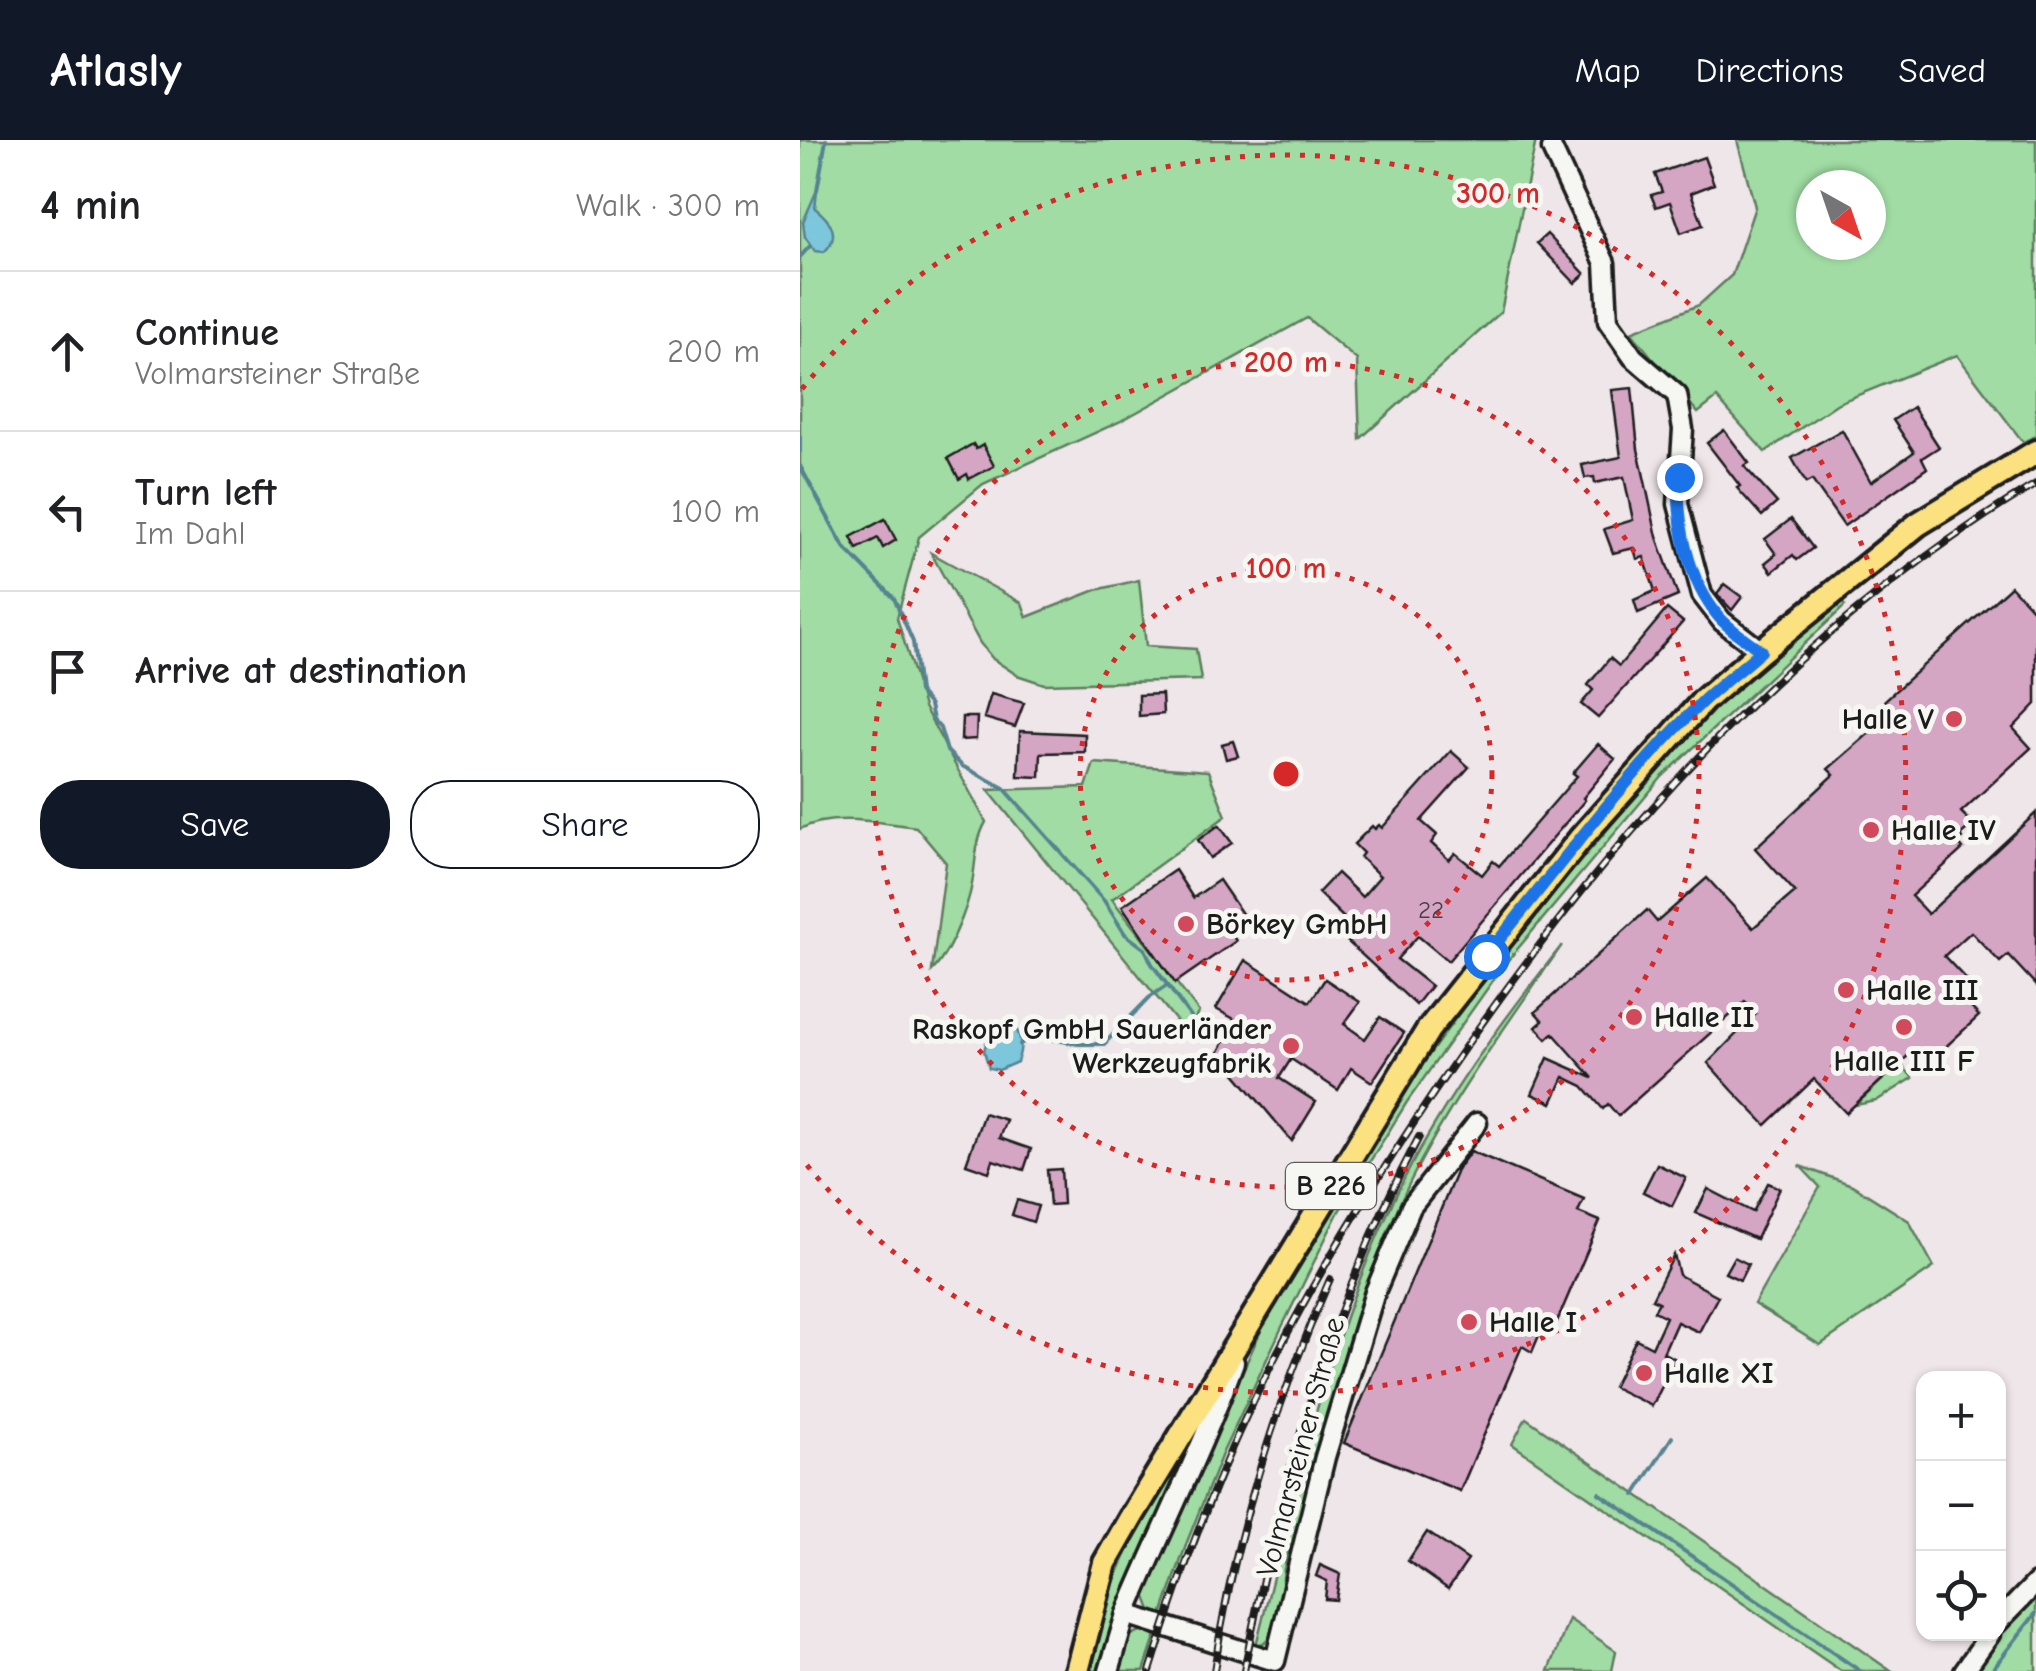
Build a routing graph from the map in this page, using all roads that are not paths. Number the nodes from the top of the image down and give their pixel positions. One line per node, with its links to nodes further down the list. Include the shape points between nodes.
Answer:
1 (1552, 149): 3 (street, via 1605,263 1608,321 1633,356 1677,395 1678,504 1702,595)
2 (2036, 452): 3 (main road, B 226, via 1918,524)
3 (1761, 651): 5 (main road, B 226, via 1703,702 1580,839 1428,1030)
4 (1477, 1123): 7 (street, Volmarsteiner Straße, via 1411,1207 1375,1292 1275,1661)
5 (1243, 1334): 7 (street, via 1213,1420); 10 (main road, B 226, via 1105,1564)
6 (2036, 1584): 8 (street)
7 (1126, 1614): 11 (street)
8 (2006, 1614)
9 (1985, 1641): 12 (street)
10 (1077, 1671)
11 (1109, 1671)
12 (1964, 1671)

